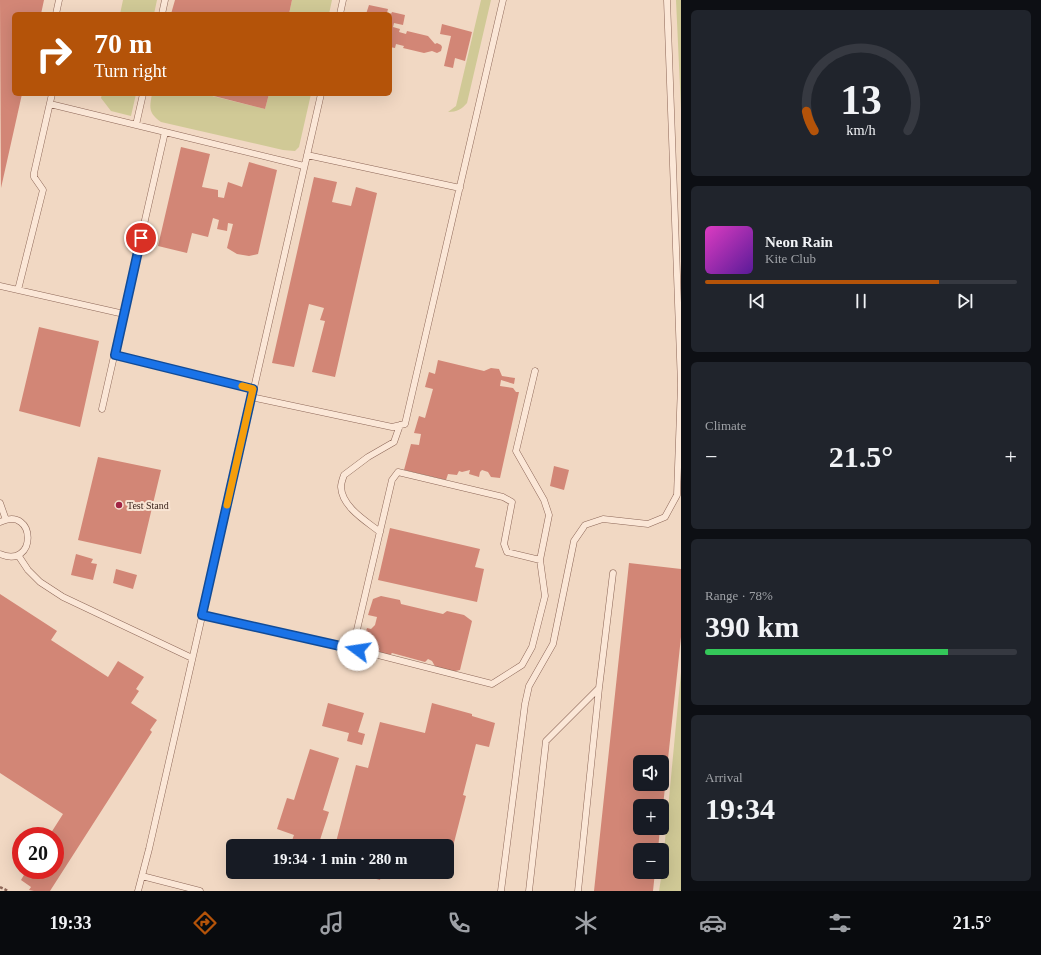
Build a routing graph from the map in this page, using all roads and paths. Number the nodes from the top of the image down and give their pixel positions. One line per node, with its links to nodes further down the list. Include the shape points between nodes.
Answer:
1 (59, 0): 6 (lane)
2 (165, 0): 7 (lane)
3 (343, 0): 8 (lane)
4 (503, 0): 17 (lane)
5 (667, 0): 43 (lane, via 681,385 677,495 666,517 648,524 603,519 585,525 574,541 553,644 529,686 525,704)
6 (56, 12)
7 (162, 12)
8 (340, 12)
9 (52, 96): 12 (lane)
10 (143, 96): 13 (lane)
11 (321, 96): 15 (lane)
12 (50, 104): 13 (lane); 19 (lane, via 34,173 43,190)
13 (136, 125): 14 (lane)
14 (165, 132): 16 (lane); 20 (lane)
15 (307, 155): 16 (lane); 17 (lane)
16 (304, 166): 23 (lane)
17 (460, 188): 26 (lane, via 405,424)
18 (0, 286): 19 (lane)
19 (18, 290): 20 (lane)
20 (124, 314): 21 (lane)
21 (115, 355): 23 (lane); 25 (lane)
22 (535, 371): 32 (lane, via 516,451 544,500 549,515)
23 (253, 389): 24 (lane)
24 (251, 397): 26 (lane, via 392,427); 34 (lane)
25 (102, 409)
26 (400, 425): 29 (lane, via 394,442 344,474 341,487 345,499 353,510)
27 (0, 504): 28 (lane)
28 (3, 521): 31 (lane, via 18,521 27,529 29,541)
29 (380, 532): 32 (lane, via 392,480 398,472 503,497 512,502 504,544 507,552); 35 (lane, via 356,634)
30 (0, 554): 31 (lane, via 11,557)
31 (18, 555): 36 (lane, via 40,582 63,597)
32 (540, 560): 35 (lane, via 545,596 532,647 522,666 492,684)
33 (613, 573): 37 (lane)
34 (202, 615): 35 (lane); 36 (lane)
35 (343, 646)
36 (192, 658): 38 (lane)
37 (599, 688): 44 (lane, via 546,742); 45 (lane)
38 (142, 876): 41 (lane); 42 (lane)
39 (0, 887): 40 (path)
40 (8, 891)
41 (138, 891)
42 (200, 891)
43 (501, 891)
44 (529, 891)
45 (578, 891)

